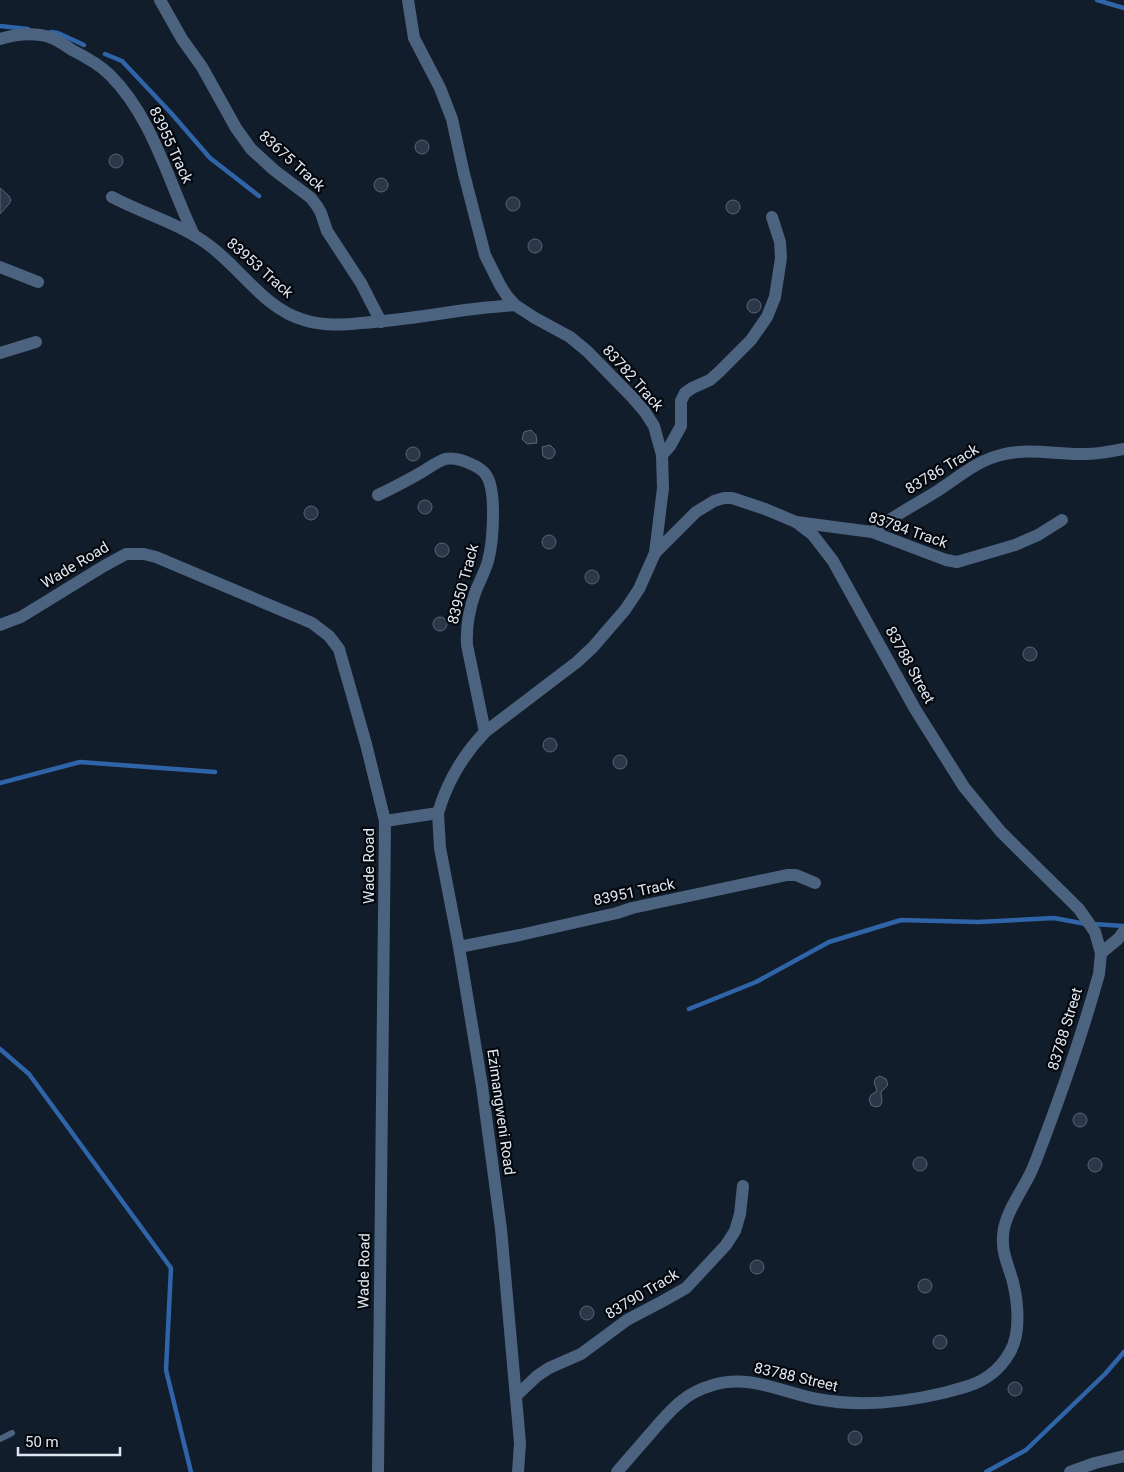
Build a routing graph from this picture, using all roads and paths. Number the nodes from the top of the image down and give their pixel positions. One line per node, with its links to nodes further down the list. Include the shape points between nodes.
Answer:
1 (160, 0): 10 (street, 83675 Track, via 252,150 317,206 327,230)
2 (408, 0): 9 (street, 83782 Track, via 414,38 452,119 485,255 500,285)
3 (0, 39): 6 (street, 83955 Track, via 17,34 52,38 109,74 149,129)
4 (112, 197): 6 (street, 83953 Track)
5 (772, 217): 14 (street, via 781,258 775,297 767,317 751,340 719,372 685,393 681,401 681,426)
6 (194, 235): 10 (street, 83953 Track, via 289,314 338,325)
7 (0, 267): 8 (street)
8 (38, 282)
9 (515, 305): 10 (street, 83953 Track); 14 (street, 83782 Track, via 587,351 645,412 654,426)
10 (381, 322)
11 (36, 342): 12 (street)
12 (0, 354)
13 (1124, 449): 18 (street, 83786 Track, via 1088,454 1017,452 994,457 972,466)
14 (662, 455): 19 (street, 83782 Track, via 663,488)
15 (378, 495): 21 (street, 83950 Track, via 444,459 466,461 487,475 493,513 492,543 475,593 466,634)
16 (1062, 520): 18 (street, 83784 Track, via 1015,545 957,562)
17 (796, 522): 18 (street, 83784 Track); 19 (street, 83788 Street, via 766,509 724,498 696,512); 27 (street, 83788 Street, via 813,535 833,561 915,709 964,787 1001,832 1078,909 1095,932)
18 (872, 532)
19 (655, 553): 21 (street, 83782 Track, via 639,589 610,629 577,662)
20 (0, 625): 23 (street, Wade Road, via 21,617 126,554 156,557 312,623 329,636 339,650)
21 (486, 732): 22 (street, 83782 Track, via 474,744 449,782)
22 (438, 813): 23 (street); 26 (street, Ezimangweni Road, via 440,848)
23 (385, 821): 33 (street, Wade Road)
24 (814, 883): 26 (street, 83951 Track, via 796,875 787,875)
25 (1124, 930): 27 (street)
26 (459, 947): 29 (street, Ezimangweni Road, via 501,1229)
27 (1101, 953): 35 (street, 83788 Street, via 1099,974 1061,1096 1005,1226 1004,1256 1014,1285 1017,1315 1016,1335 999,1367 979,1382 920,1399 887,1403 842,1404 760,1383 712,1385 683,1400)
28 (743, 1186): 29 (street, 83790 Track, via 735,1231 686,1288 627,1320 582,1354 549,1368)
29 (516, 1396): 34 (street, Ezimangweni Road, via 520,1443)
30 (12, 1433): 31 (lane)
31 (0, 1439)
32 (1124, 1456): 36 (street)
33 (378, 1472)
34 (518, 1472)
35 (617, 1472)
36 (1070, 1472)

